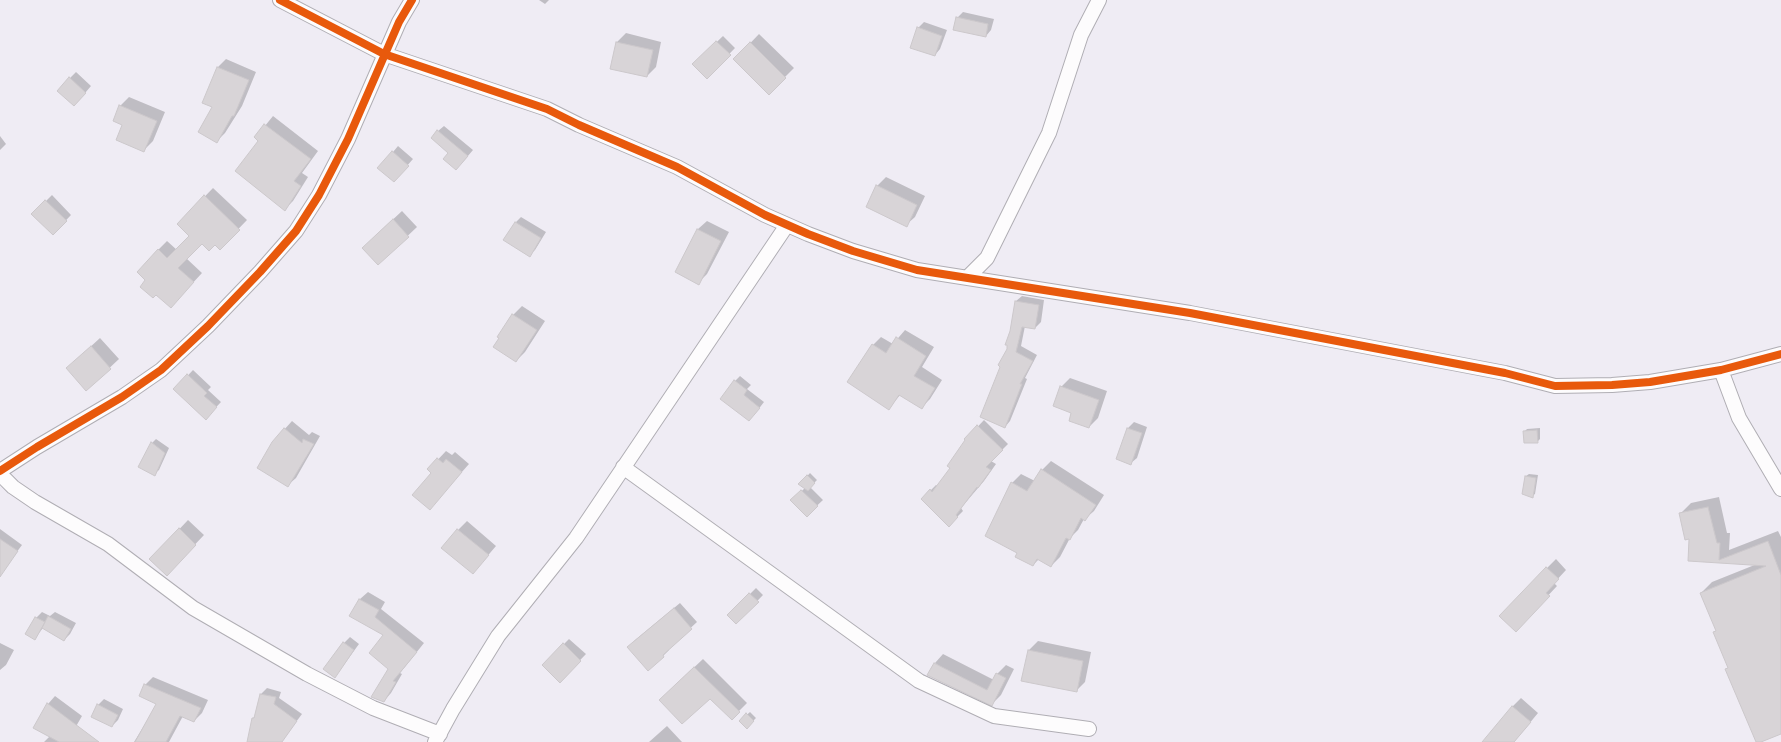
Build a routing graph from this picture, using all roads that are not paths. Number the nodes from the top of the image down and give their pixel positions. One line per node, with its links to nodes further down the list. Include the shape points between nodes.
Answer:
1 (280, 0): 4 (street)
2 (412, 0): 4 (street)
3 (1099, 0): 6 (street, via 1081,36 1049,133 987,258)
4 (384, 54): 5 (street, via 547,109 677,167); 10 (street, via 348,139 319,196 296,231 260,272 161,370)
5 (787, 225): 6 (street, via 853,251 917,270); 9 (street)
6 (967, 278): 8 (street, via 1190,313 1505,373 1555,386 1612,386)
7 (1781, 354): 8 (street)
8 (1721, 370): 11 (street, via 1739,418)
9 (624, 467): 12 (street, via 918,681 994,716); 13 (street, via 576,538 498,636)
10 (0, 472): 13 (street, via 13,487 108,544 193,608 307,674)
11 (1781, 490)
12 (1089, 729)
13 (438, 738)

